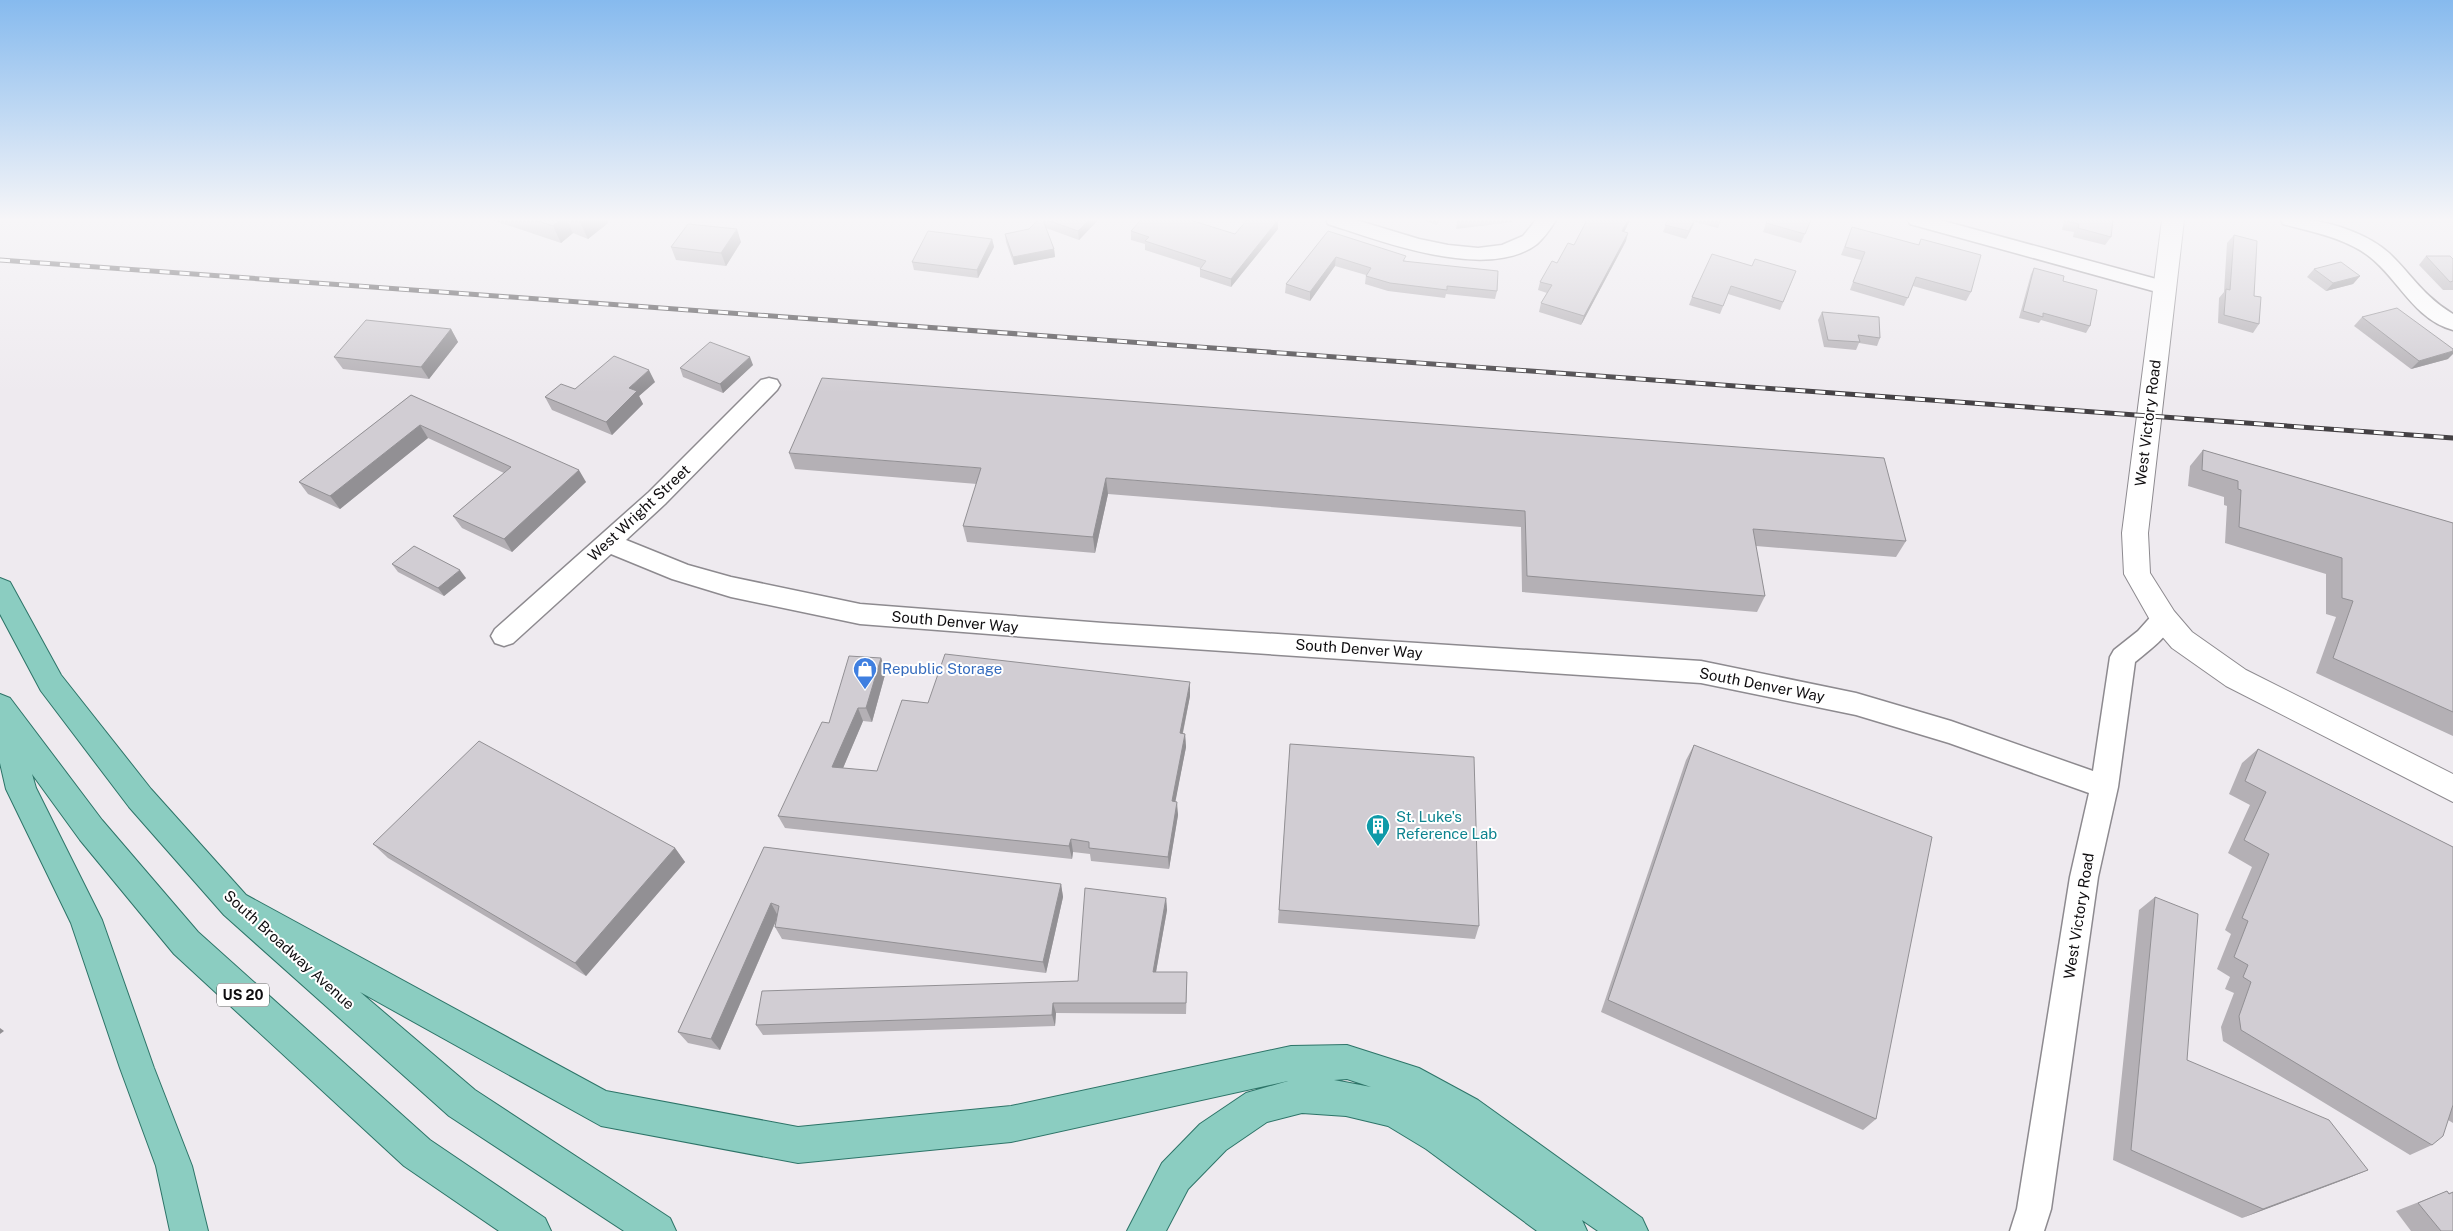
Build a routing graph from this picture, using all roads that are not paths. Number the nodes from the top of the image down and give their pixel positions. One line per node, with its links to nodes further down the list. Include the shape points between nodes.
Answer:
1 (2126, 277): 4 (street)
2 (2165, 277): 4 (street, West Victory Road)
3 (2399, 277): 5 (street, via 2415,296)
4 (2164, 288): 9 (street, West Victory Road, via 2135,533 2137,574)
5 (2453, 323)
6 (769, 385): 7 (street, West Wright Street)
7 (608, 543): 10 (street, West Wright Street); 12 (street, South Denver Way, via 681,572 731,587 860,614 1084,632 1701,672 1856,704 1951,732)
8 (0, 589): 14 (main road, South Broadway Avenue, via 51,683 140,798)
9 (2164, 619): 12 (street, West Victory Road, via 2123,657); 13 (street, West Victory Road, via 2182,640 2236,678)
10 (504, 636)
11 (1, 708): 15 (main road, via 21,789 86,920 174,1166); 16 (main road, US 20, via 90,830 186,943 417,1153)
12 (2104, 787): 21 (street, West Victory Road, via 2086,867 2034,1209)
13 (2453, 789)
14 (235, 905): 17 (main road, South Broadway Avenue, via 462,1103); 20 (main road, via 601,1108 798,1145 1011,1124 1291,1063 1346,1062 1407,1080 1465,1113)
15 (189, 1231)
16 (532, 1231)
17 (657, 1231)
18 (1146, 1231): 19 (main road, via 1175,1176 1213,1137 1259,1106 1302,1095 1346,1098 1394,1110 1439,1136)
19 (1568, 1231)
20 (1629, 1231)
21 (2027, 1231)

